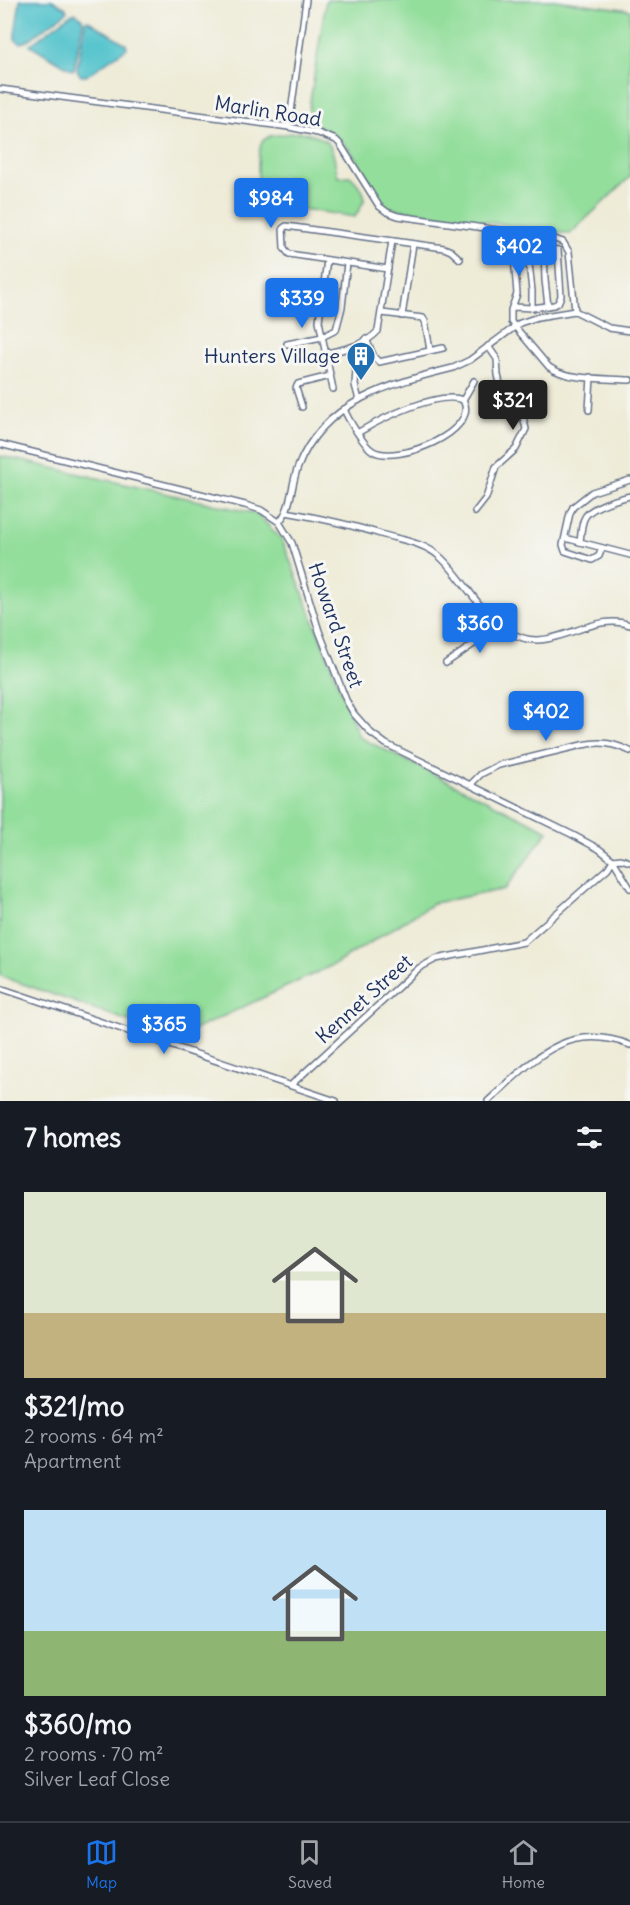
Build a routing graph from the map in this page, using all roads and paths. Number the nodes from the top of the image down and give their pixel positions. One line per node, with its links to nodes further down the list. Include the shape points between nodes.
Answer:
1 (306, 0): 3 (street)
2 (0, 89): 3 (street, Marlin Road)
3 (289, 127): 4 (street, Marlin Road, via 329,136 340,144 373,198 387,212)
4 (500, 231): 7 (street, via 498,244); 17 (street, Marlin Road, via 549,237 566,245)
5 (392, 241): 6 (street); 11 (street, via 286,226 284,248 290,254); 13 (street)
6 (413, 244): 10 (street, via 449,250); 19 (street)
7 (513, 244): 8 (street); 15 (street, via 517,294)
8 (527, 245): 9 (street); 16 (street)
9 (544, 247): 14 (street); 14 (street, via 556,249 559,255 561,296 558,303)
10 (460, 259)
11 (327, 260): 12 (street); 22 (street, via 319,317)
12 (347, 263): 13 (street); 22 (street, via 338,326)
13 (388, 269): 18 (street)
14 (548, 306): 16 (street)
15 (514, 307): 16 (street); 20 (street, via 510,315)
16 (532, 308)
17 (575, 311): 20 (street); 21 (street, via 609,328)
18 (382, 314): 19 (street); 23 (street, via 378,331)
19 (402, 316): 28 (street, via 424,319)
20 (513, 326): 25 (street); 31 (street, via 555,371)
21 (630, 331)
22 (322, 337): 24 (street); 29 (street)
23 (366, 339): 26 (street); 28 (street, via 379,362)
24 (287, 344)
25 (488, 346): 35 (street, via 453,368 403,381); 45 (street, via 496,359 502,392 523,417 526,429 516,449 496,468 486,498)
26 (349, 348): 29 (street); 35 (street)
27 (443, 348): 28 (street)
28 (430, 350)
29 (326, 353): 30 (street)
30 (330, 376): 34 (street); 37 (street, via 298,384)
31 (591, 377): 32 (street); 39 (street)
32 (630, 380)
33 (474, 381): 36 (street)
34 (333, 389)
35 (359, 400): 38 (street)
36 (463, 400): 40 (street, via 454,397 425,402); 40 (street, via 466,412 460,423 416,450 377,452 368,447)
37 (302, 406)
38 (344, 409): 40 (street); 44 (street, via 304,453)
39 (589, 410)
40 (358, 432)
41 (0, 444): 46 (street, via 245,504)
42 (630, 480): 47 (street, via 592,492 576,505 571,510)
43 (630, 496): 48 (street, via 587,514)
44 (286, 512): 46 (street); 51 (street, via 343,523 428,549 442,559)
45 (475, 512)
46 (279, 522): 55 (street, Howard Street, via 292,543 319,631 354,714 386,744)
47 (565, 538): 48 (street); 49 (street, via 565,551 585,559 597,559)
48 (580, 542): 49 (street)
49 (602, 548): 50 (street)
50 (630, 555)
51 (497, 624): 52 (street, via 523,638 538,640 607,623); 53 (street)
52 (630, 625)
53 (446, 663)
54 (630, 751): 55 (street, via 596,742 499,765)
55 (471, 784): 56 (street, Howard Street, via 571,834)
56 (613, 860): 57 (street, Howard Street); 58 (street); 61 (street, Kennet Street, via 524,942 436,959 419,968)
57 (630, 862)
58 (630, 888)
59 (0, 988): 61 (street)
60 (630, 1045): 63 (street, via 593,1037 564,1041 530,1063)
61 (291, 1085): 62 (street)
62 (333, 1100)
63 (488, 1101)

